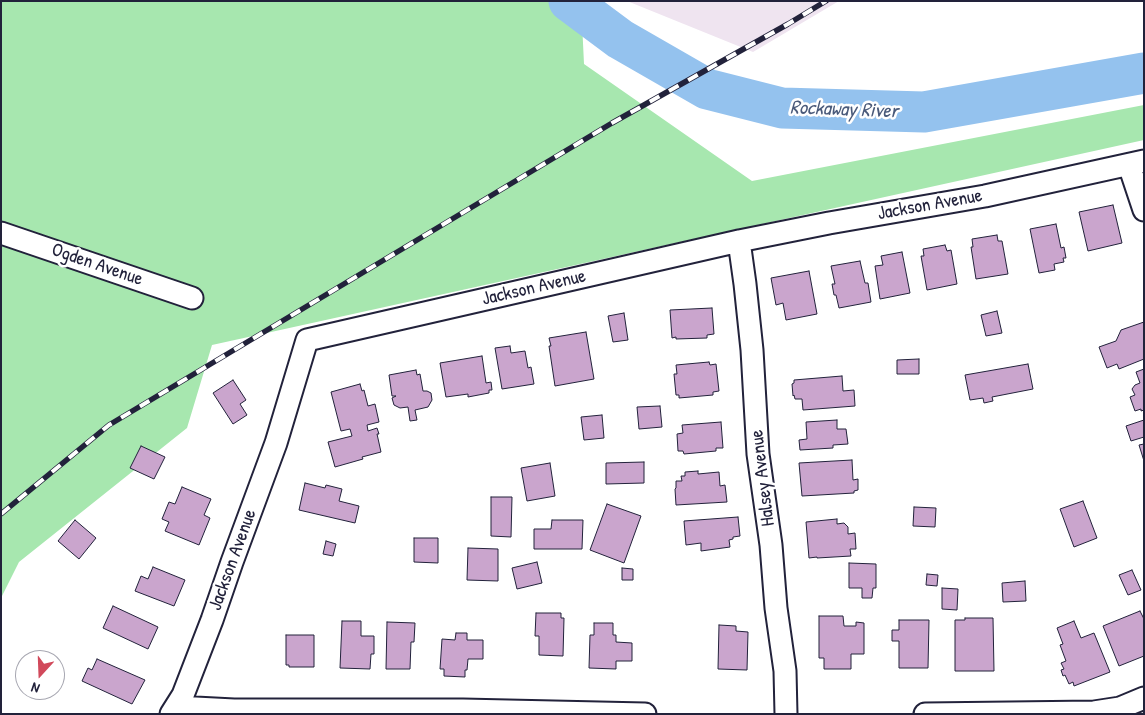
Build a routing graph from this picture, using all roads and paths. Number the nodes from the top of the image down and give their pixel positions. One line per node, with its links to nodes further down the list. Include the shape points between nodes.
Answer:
1 (1136, 163): 2 (street); 4 (street, Jackson Avenue, via 985,196)
2 (1144, 210)
3 (1, 233): 5 (street, Ogden Avenue)
4 (739, 241): 7 (street, Jackson Avenue, via 307,340 276,443 212,620 183,694); 9 (street, Halsey Avenue)
5 (192, 298)
6 (1144, 698): 10 (street, via 1120,708 1094,712)
7 (173, 710): 8 (street)
8 (645, 714)
9 (786, 714)
10 (925, 714)

